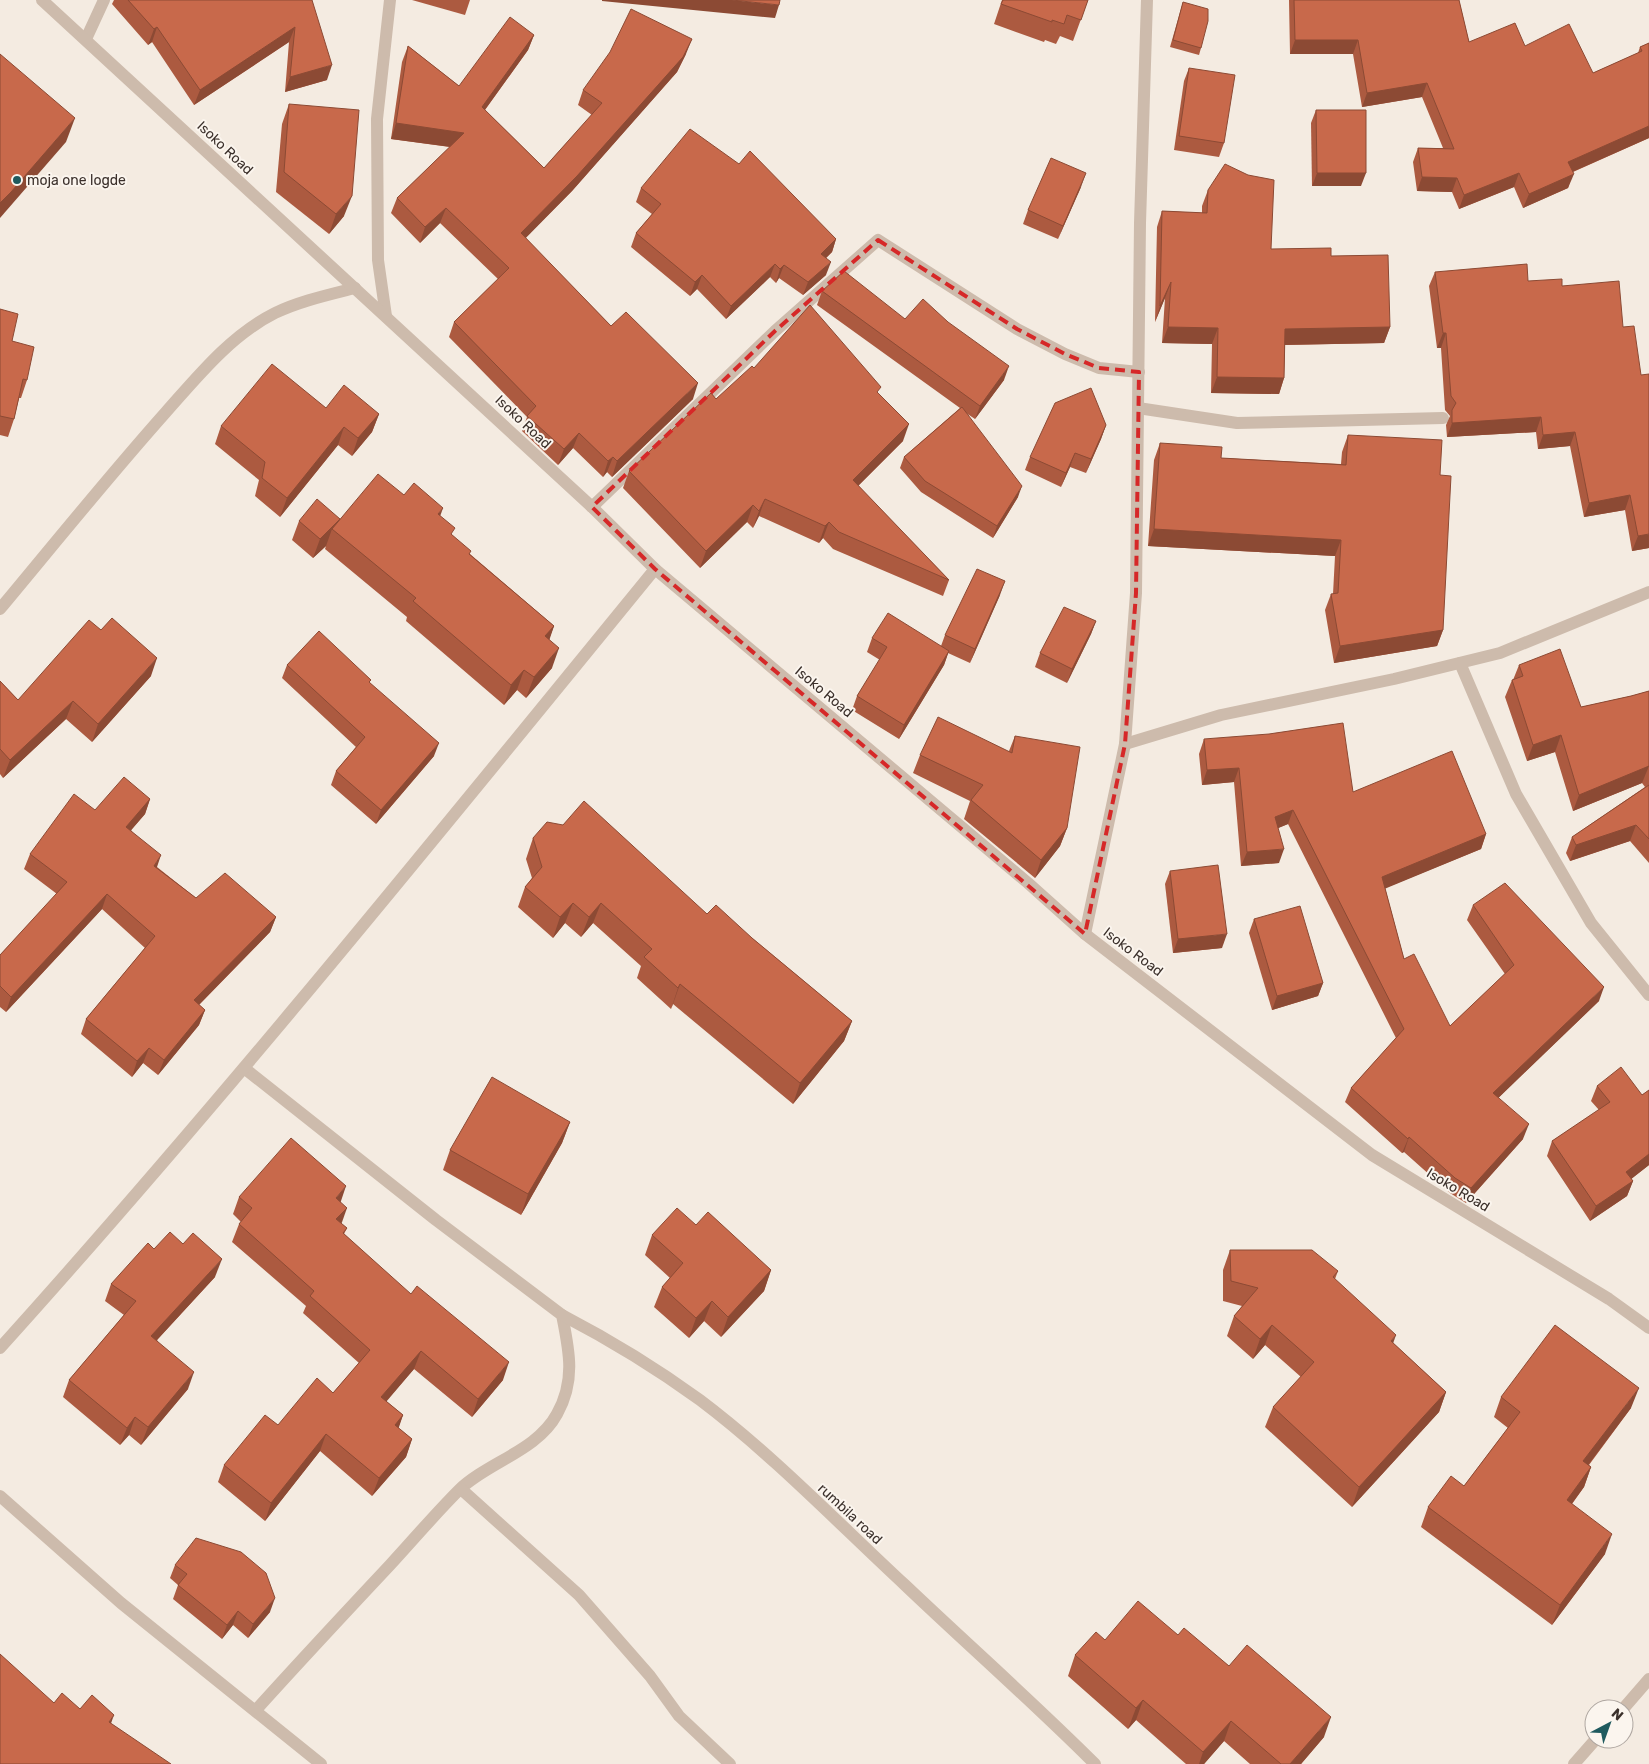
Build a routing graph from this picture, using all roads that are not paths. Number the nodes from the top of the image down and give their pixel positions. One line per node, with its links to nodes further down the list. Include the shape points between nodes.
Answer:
1 (42, 0): 5 (street, Isoko Road)
2 (104, 0): 5 (street)
3 (390, 0): 7 (street, via 377,119 378,260)
4 (1147, 0): 8 (street, via 1140,223)
5 (86, 39): 6 (street, Isoko Road)
6 (355, 288): 7 (street, Isoko Road); 14 (street, via 275,313 223,351 133,449)
7 (386, 316): 11 (street, Isoko Road)
8 (1140, 372): 9 (street); 11 (street, via 1099,368 1065,354 1017,329 878,240 775,331)
9 (1138, 408): 10 (street, via 1238,423); 16 (street, via 1136,593)
10 (1443, 418)
11 (592, 507): 12 (street, Isoko Road)
12 (655, 569): 17 (street, Isoko Road); 19 (street, via 411,870)
13 (1649, 592): 15 (street, via 1500,653)
14 (0, 609)
15 (1460, 663): 16 (street, via 1221,715); 18 (street, via 1516,794 1591,923)
16 (1125, 744): 17 (street)
17 (1085, 934): 21 (street, Isoko Road, via 1372,1155 1609,1299)
18 (1649, 996)
19 (244, 1068): 20 (street, rumbila road); 22 (street)
20 (562, 1315): 23 (street, via 571,1361 569,1380 556,1416 526,1446); 31 (street, rumbila road, via 653,1368 701,1402 766,1456)
21 (1649, 1328)
22 (0, 1348)
23 (461, 1489): 27 (street); 30 (street, via 579,1595 650,1676 679,1716)
24 (0, 1496): 27 (street, via 121,1603)
25 (1649, 1679): 26 (street)
26 (1632, 1699)
27 (256, 1710): 29 (street)
28 (1587, 1749): 32 (street)
29 (321, 1764)
30 (730, 1764)
31 (1095, 1764)
32 (1574, 1764)

